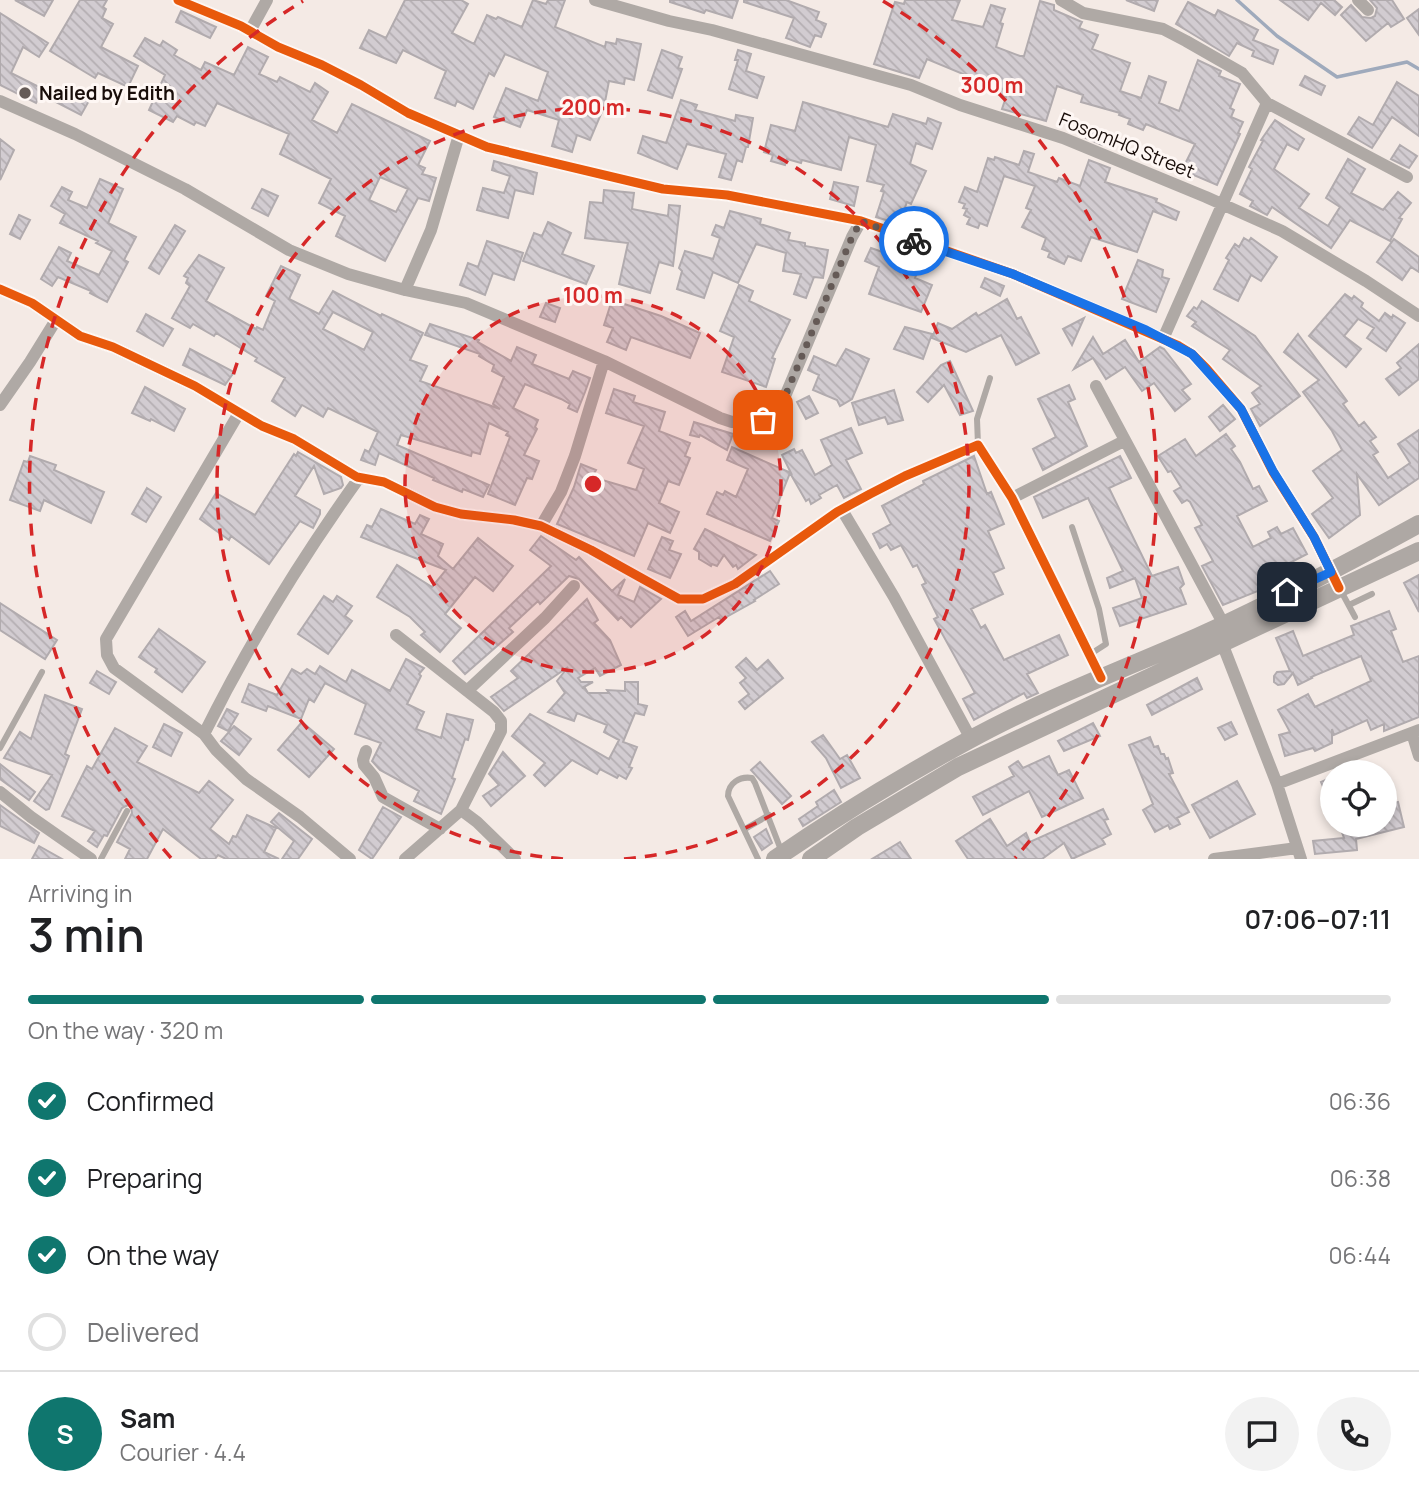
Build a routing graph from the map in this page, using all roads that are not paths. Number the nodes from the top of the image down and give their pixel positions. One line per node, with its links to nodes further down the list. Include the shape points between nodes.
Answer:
1 (267, 0): 7 (street)
2 (595, 0): 12 (street, FosomHQ Street, via 911,86 1063,138)
3 (1060, 0): 9 (street, via 1083,13 1163,29 1242,73)
4 (1358, 0): 6 (street)
5 (181, 1): 7 (street)
6 (1368, 10)
7 (250, 31): 10 (street)
8 (0, 101): 15 (street, via 185,189 289,250)
9 (1267, 103): 11 (street); 12 (street)
10 (459, 135): 13 (street, via 518,156 663,189 727,195); 15 (street, via 431,230)
11 (1407, 177)
12 (1221, 204): 16 (street, FosomHQ Street, via 1282,231); 18 (street)
13 (861, 221): 18 (street, via 1013,274); 19 (street, via 786,394 763,420 720,418)
14 (0, 289): 17 (street)
15 (405, 290): 19 (street, via 466,303)
16 (1419, 316)
17 (56, 320): 22 (street); 23 (street, via 80,336 152,364)
18 (1163, 339): 33 (street, via 1192,354 1241,409)
19 (604, 360): 30 (street, via 575,456)
20 (990, 378): 25 (lane, via 977,419)
21 (1096, 386): 24 (street)
22 (0, 405)
23 (239, 413): 26 (street); 46 (street, via 106,639 114,668)
24 (1124, 441): 27 (street); 38 (street)
25 (978, 445): 27 (street); 28 (street, via 905,476)
26 (359, 478): 30 (street, via 384,482 435,508); 46 (street, via 321,530 238,667)
27 (1012, 498): 41 (street)
28 (842, 510): 30 (street, via 735,584 703,600 690,601 679,600); 47 (street)
29 (1419, 524): 33 (street)
30 (541, 526)
31 (1072, 527): 41 (lane, via 1106,644)
32 (1419, 551): 33 (street)
33 (1335, 580): 36 (lane); 38 (street); 40 (street)
34 (574, 586): 44 (street)
35 (1373, 594): 36 (lane)
36 (1349, 605): 37 (lane)
37 (1355, 617)
38 (1223, 623): 43 (street)
39 (396, 635): 44 (street)
40 (1222, 643): 51 (street); 66 (street, via 958,767)
41 (1088, 656): 43 (street)
42 (42, 672): 48 (lane)
43 (1101, 678): 47 (street)
44 (467, 691): 53 (street, via 494,712 501,731)
45 (1416, 732): 50 (street); 51 (street)
46 (204, 734): 62 (street, via 246,779)
47 (971, 739): 59 (street)
48 (0, 748)
49 (366, 751): 56 (street, via 364,765 383,797)
50 (1419, 756)
51 (1277, 784): 58 (street)
52 (0, 792): 60 (street)
53 (461, 810): 56 (street); 64 (street)
54 (127, 811): 61 (lane)
55 (769, 814): 57 (lane); 57 (lane, via 752,778 732,783 728,796); 59 (lane)
56 (440, 829): 63 (street)
57 (745, 829): 65 (lane)
58 (1299, 853): 67 (street)
59 (779, 857)
60 (91, 859)
61 (101, 859)
62 (350, 859)
63 (405, 859)
64 (514, 859)
65 (758, 859)
66 (811, 859)
67 (1214, 859)

